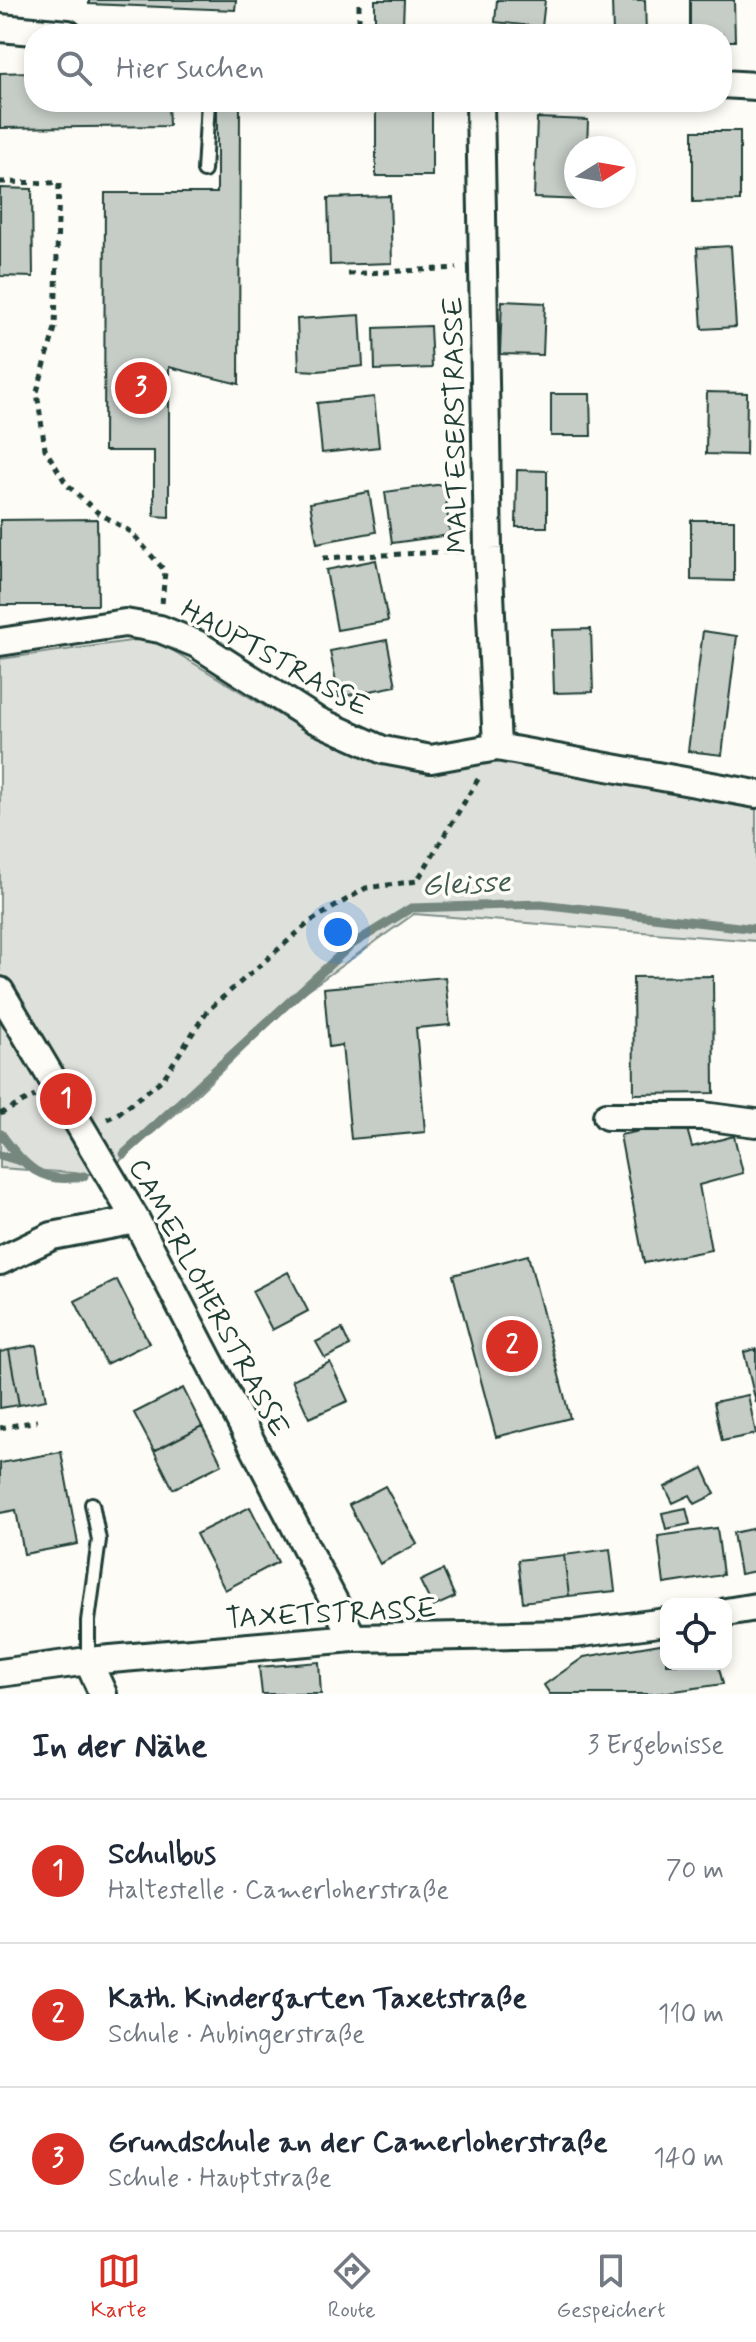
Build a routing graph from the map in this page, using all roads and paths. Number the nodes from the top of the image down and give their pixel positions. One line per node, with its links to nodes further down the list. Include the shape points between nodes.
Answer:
1 (359, 0): 2 (path)
2 (359, 24)
3 (0, 28): 4 (street)
4 (24, 30)
5 (732, 85): 6 (street)
6 (756, 86)
7 (207, 112): 9 (lane)
8 (480, 112): 11 (street, MALTESERSTRASSE)
9 (204, 171)
10 (0, 182): 15 (path, via 59,183 55,328 37,392 45,449 67,485 97,512 131,532 165,571)
11 (482, 266): 12 (path); 13 (street, MALTESERSTRASSE)
12 (348, 274)
13 (488, 549): 14 (path); 17 (street, MALTESERSTRASSE)
14 (323, 558)
15 (160, 629): 16 (street, HAUPTSTRASSE, via 125,623); 17 (street, HAUPTSTRASSE, via 197,644 314,719 383,750 431,759)
16 (0, 642)
17 (497, 747): 18 (street, HAUPTSTRASSE); 24 (path, via 417,881 366,888 311,921 207,1011 163,1079 116,1115)
18 (756, 794)
19 (0, 991): 20 (street, CAMERLOHERSTRASSE)
20 (57, 1085): 21 (path); 24 (street, CAMERLOHERSTRASSE)
21 (0, 1114)
22 (607, 1116): 23 (street, via 703,1116)
23 (756, 1123)
24 (83, 1128): 25 (street, CAMERLOHERSTRASSE)
25 (136, 1220): 26 (street, via 52,1236); 33 (street, CAMERLOHERSTRASSE)
26 (0, 1261)
27 (37, 1421): 28 (path)
28 (0, 1428)
29 (92, 1504): 34 (lane, via 99,1540)
30 (756, 1607): 31 (street)
31 (732, 1611)
32 (660, 1623): 33 (street, TAXETSTRASSE, via 574,1634)
33 (353, 1638): 34 (street, TAXETSTRASSE)
34 (88, 1661): 35 (street, TAXETSTRASSE); 36 (street)
35 (0, 1673)
36 (103, 1694)

